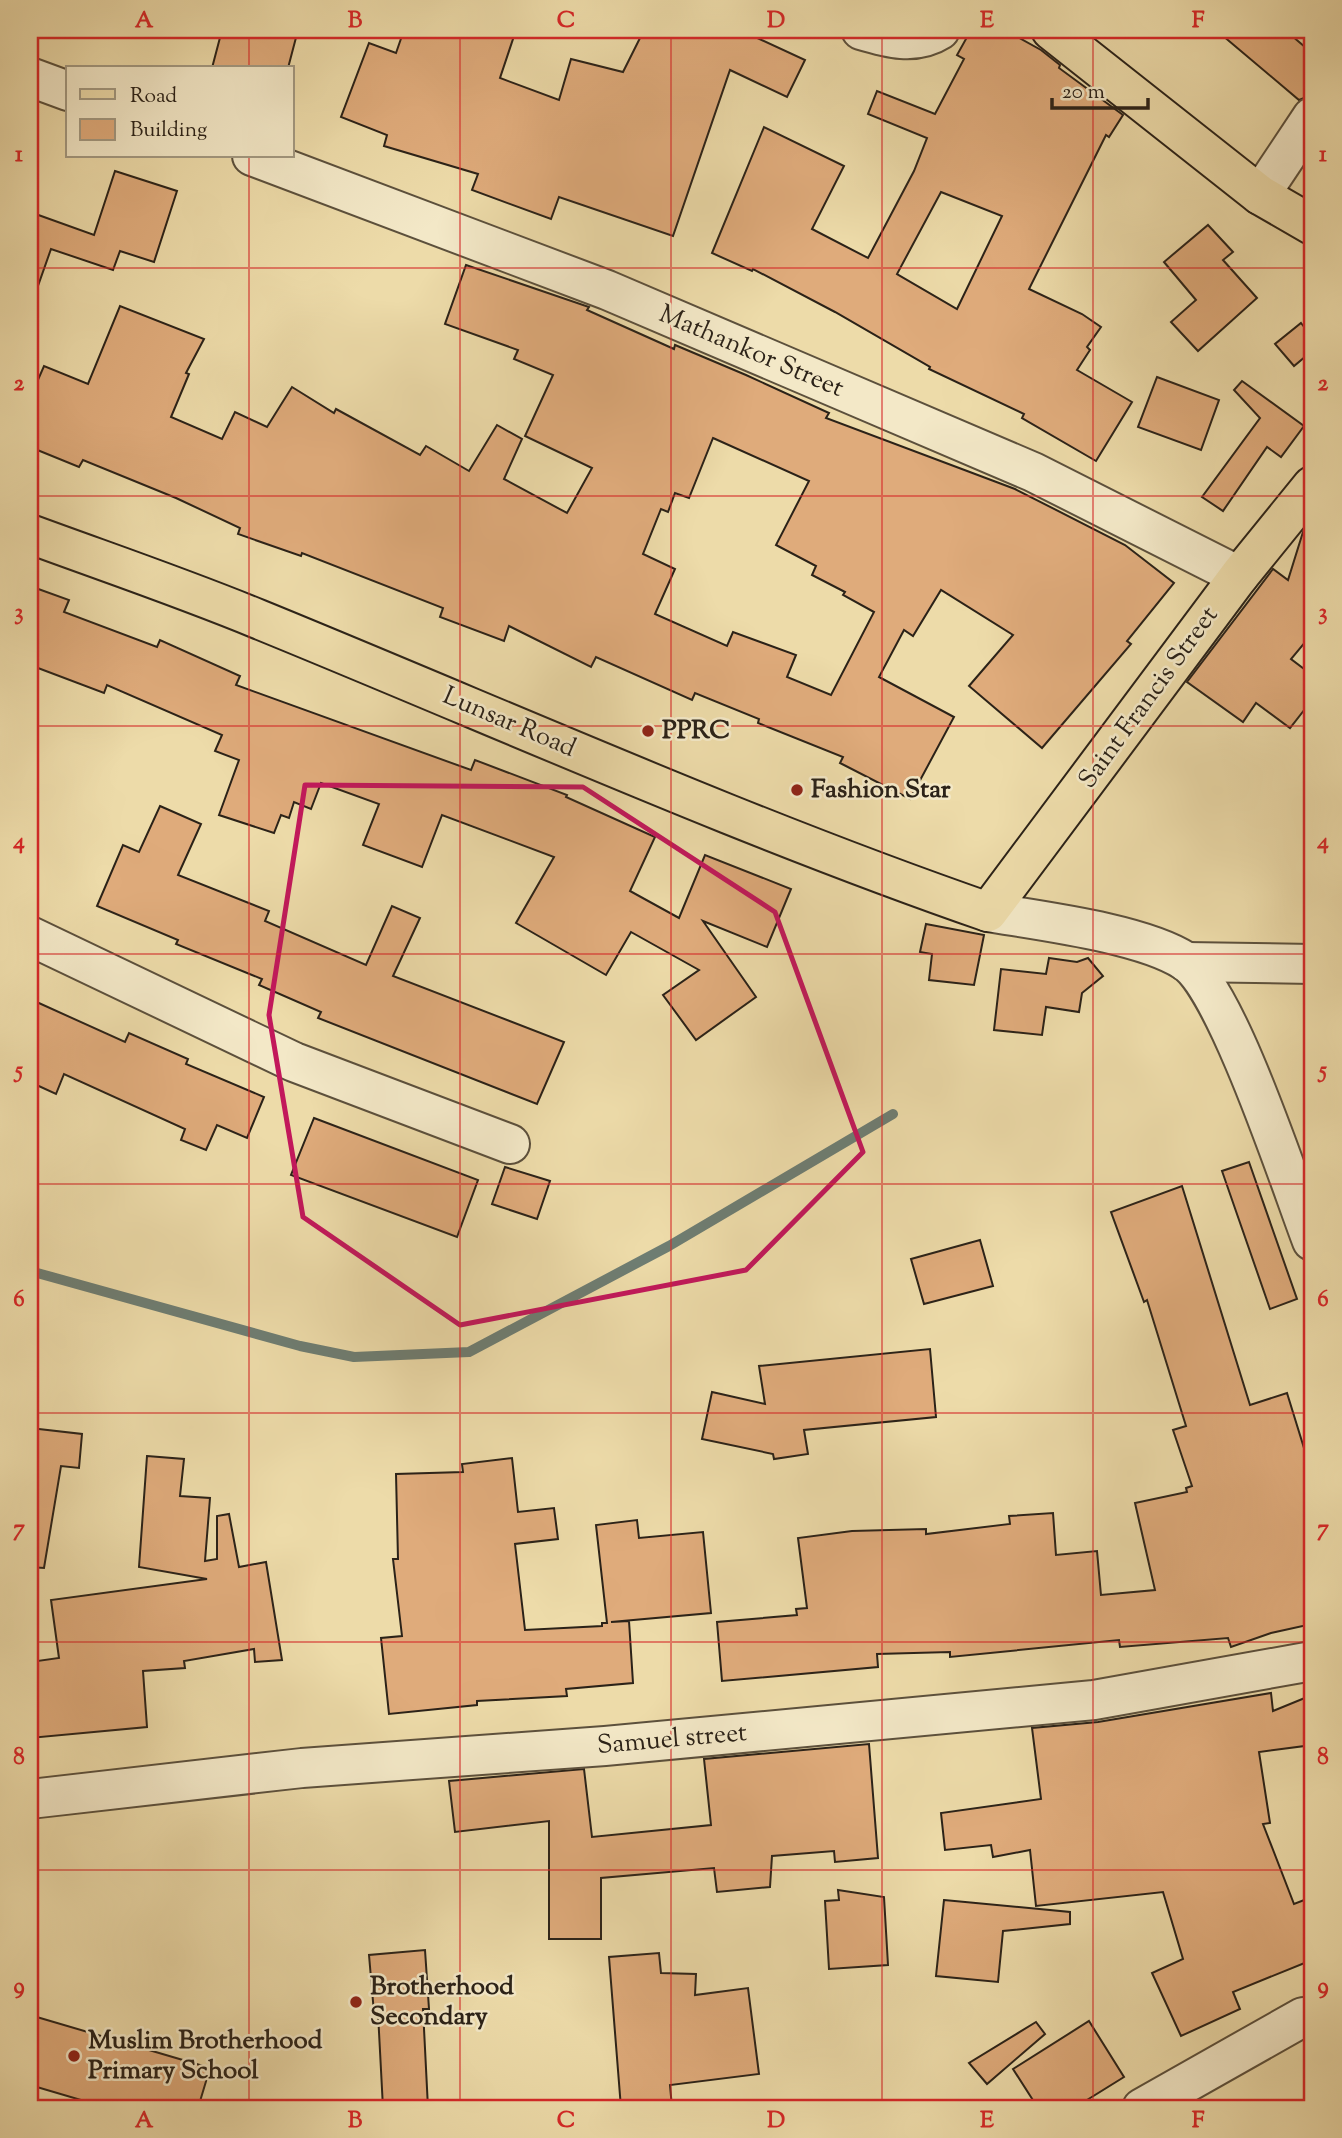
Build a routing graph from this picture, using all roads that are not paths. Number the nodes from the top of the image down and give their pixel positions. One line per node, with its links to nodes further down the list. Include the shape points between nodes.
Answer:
1 (861, 30): 2 (street, via 895,41)
2 (940, 30)
3 (1051, 30): 8 (main road)
4 (30, 78): 5 (street)
5 (66, 90)
6 (1312, 117): 8 (street)
7 (257, 158): 12 (street, Mathankor Street, via 607,290 1032,472)
8 (1260, 195): 9 (main road)
9 (1312, 225)
10 (1312, 486): 12 (main road, Saint Francis Street)
11 (30, 534): 13 (main road, Lunsar Road, via 255,617 686,797)
12 (1239, 576): 13 (main road, Saint Francis Street)
13 (988, 912): 15 (street, via 1140,943)
14 (30, 936): 17 (street, via 295,1062)
15 (1186, 962): 16 (street); 18 (street, via 1210,991 1235,1040)
16 (1312, 964)
17 (510, 1144)
18 (1312, 1241)
19 (1312, 1661): 20 (street, Samuel street, via 1094,1700 605,1746 302,1768)
20 (30, 1799)
21 (1303, 2017): 22 (street)
22 (1142, 2108)

